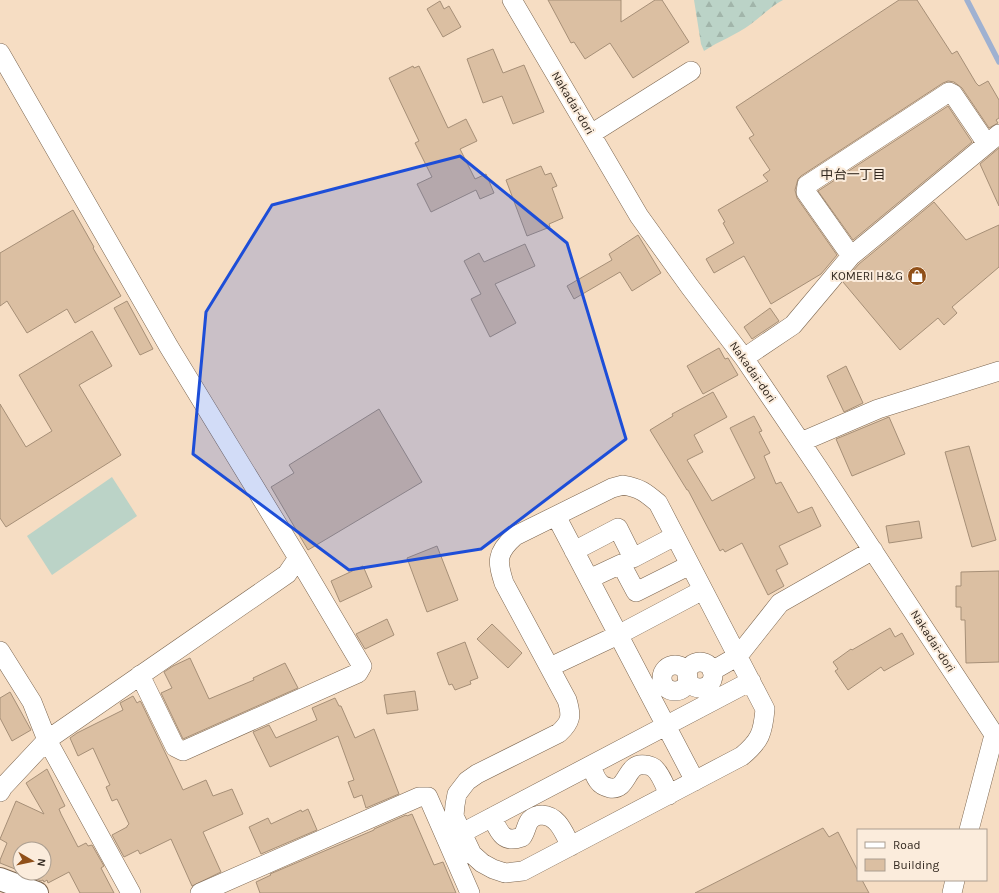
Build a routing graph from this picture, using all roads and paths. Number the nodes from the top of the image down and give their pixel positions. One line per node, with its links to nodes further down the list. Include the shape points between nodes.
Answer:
1 (512, 0): 4 (street, Nakadai-dori)
2 (0, 53): 14 (street, via 169,347)
3 (691, 71): 4 (street)
4 (591, 134): 7 (street, Nakadai-dori, via 639,216)
5 (993, 139): 6 (street); 6 (street, via 954,94 949,92 807,185 806,192)
6 (851, 256): 7 (street, via 793,325)
7 (744, 358): 9 (street, Nakadai-dori)
8 (999, 371): 9 (street, via 878,408)
9 (801, 442): 12 (street, Nakadai-dori)
10 (556, 516): 11 (street, via 623,485 637,488 658,503); 13 (street); 21 (street, via 515,536 505,544 499,567 504,584)
11 (675, 536): 13 (street, via 633,558 618,528); 15 (street)
12 (873, 550): 20 (street, via 780,603); 26 (street, Nakadai-dori)
13 (574, 551): 16 (street)
14 (298, 558): 22 (street, via 287,574); 22 (street, via 362,666 358,673 183,751 175,747)
15 (690, 565): 16 (street, via 636,592 621,564); 17 (street)
16 (589, 579): 18 (street)
17 (703, 590): 18 (street); 20 (street)
18 (618, 635): 21 (street); 24 (street)
19 (0, 651): 27 (street, via 32,702)
20 (738, 656): 23 (street); 24 (street, via 712,671 707,664 696,662 691,665 687,682 679,690)
21 (550, 667): 34 (street, via 568,700 570,716 567,725 559,733 467,781 457,794 455,805 454,816)
22 (140, 676): 27 (street)
23 (751, 681): 25 (street); 29 (street, via 765,709 760,737 742,756)
24 (655, 687): 25 (street)
25 (667, 726): 28 (street); 29 (street)
26 (997, 738): 33 (street)
27 (47, 740): 30 (street); 39 (street)
28 (591, 765): 31 (street, via 599,782 605,787 612,788 623,783 629,772 637,765 649,765 657,772); 32 (street)
29 (695, 781): 31 (street)
30 (0, 792)
31 (669, 795): 35 (street)
32 (492, 817): 34 (street); 35 (street, via 500,834 512,839 522,837 529,821 534,817 548,816 559,824)
33 (969, 829)
34 (462, 833): 35 (street, via 472,854 493,870 505,874 523,871)
35 (571, 846)
36 (0, 878): 38 (main road)
37 (955, 881): 42 (street)
38 (37, 893)
39 (131, 893)
40 (200, 893): 41 (street, via 418,797 428,797)
41 (470, 893)
42 (952, 893)

